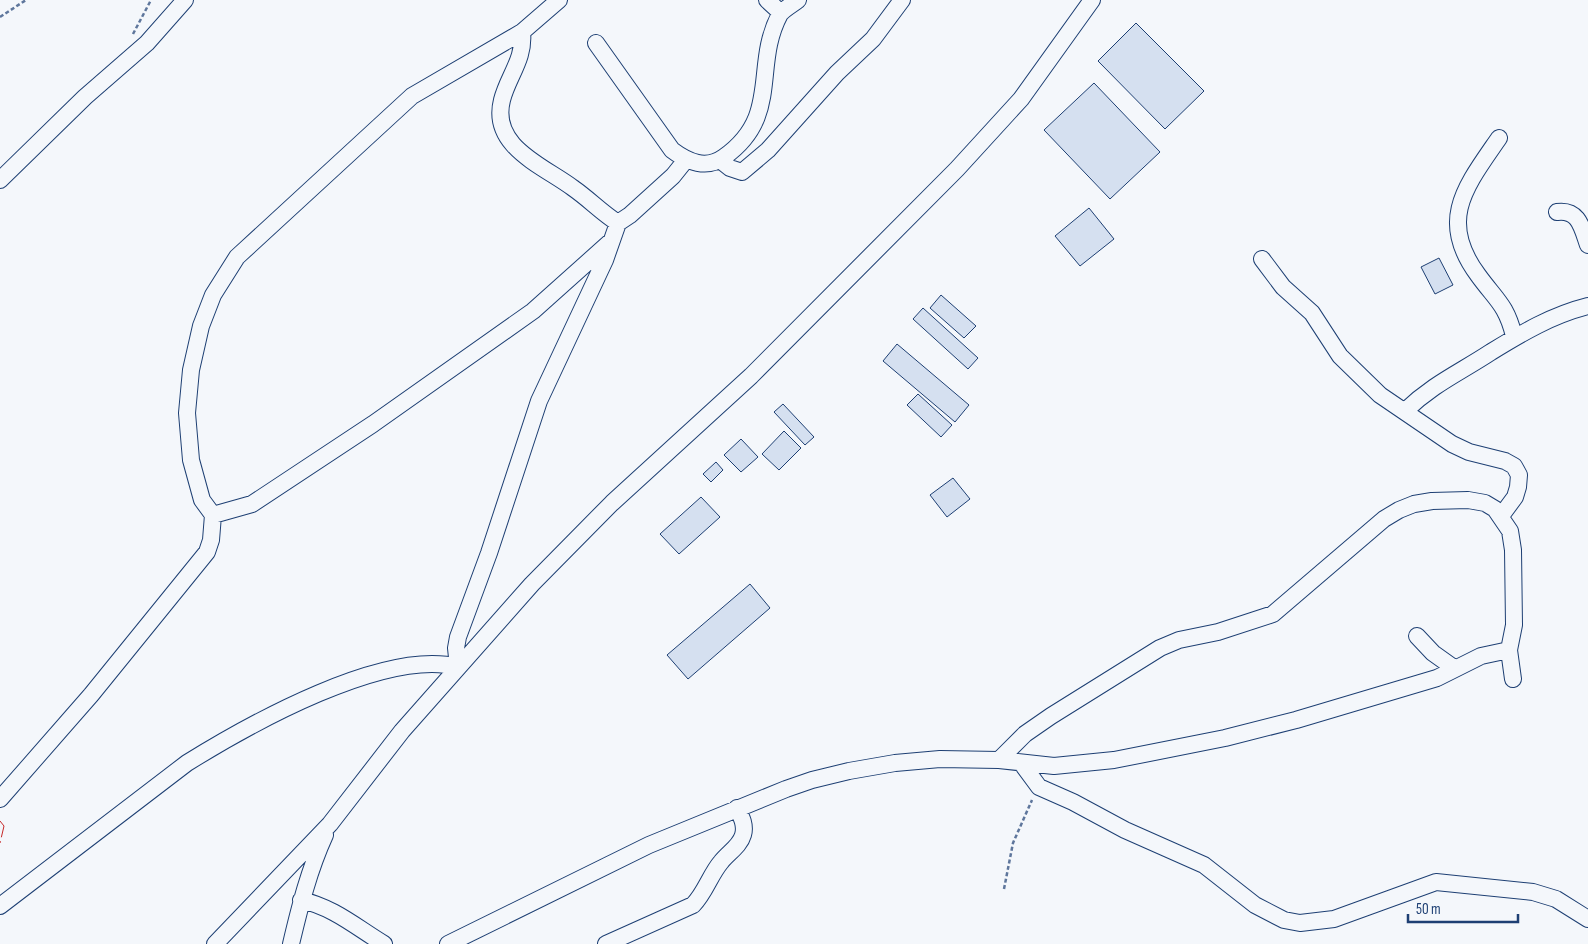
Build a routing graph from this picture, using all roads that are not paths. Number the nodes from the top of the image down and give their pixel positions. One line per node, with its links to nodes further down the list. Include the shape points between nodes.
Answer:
1 (185, 0): 13 (street, via 147,42)
2 (559, 0): 8 (street)
3 (767, 0): 7 (street)
4 (798, 0): 7 (street)
5 (902, 0): 11 (street, via 873,39 837,73 768,150 742,172)
6 (1092, 0): 26 (street, via 1021,99 957,169 751,376 612,503 532,584)
7 (781, 13): 11 (street, via 771,38 763,95 752,131)
8 (522, 32): 15 (street, via 521,56 501,102 503,129 510,142 531,161 575,188 601,213); 22 (street, via 412,96 237,257 213,295 201,326 191,370 187,413 191,460 202,500)
9 (596, 43): 12 (street, via 662,139)
10 (1499, 138): 20 (street, via 1467,187 1456,220 1467,258 1508,315)
11 (720, 160): 12 (street, via 700,164)
12 (685, 161): 15 (street, via 673,176)
13 (0, 180)
14 (1557, 212): 17 (street, via 1567,210 1574,214)
15 (618, 223): 16 (street)
16 (611, 242): 22 (street, via 533,311 373,424 252,504); 26 (street, via 539,401 458,637)
17 (1588, 245)
18 (1262, 259): 21 (street, via 1283,287 1312,313 1352,370 1380,395)
19 (1588, 306): 20 (street, via 1553,317)
20 (1514, 336): 21 (street, via 1440,381)
21 (1405, 411): 23 (street, via 1452,444 1514,466 1519,475 1518,487)
22 (213, 515): 31 (street, via 211,540 197,566)
23 (1501, 516): 25 (street, via 1510,531 1513,550 1514,625); 29 (street, via 1485,504 1468,500 1432,501 1399,510 1384,519 1273,614 1160,648 1038,724)
24 (1417, 636): 27 (street, via 1429,650)
25 (1509, 650): 27 (street, via 1481,656); 28 (street)
26 (458, 667): 33 (street, via 402,731); 35 (street, via 421,663 384,669 324,692 212,748 187,763)
27 (1454, 668): 30 (street, via 1437,678 1354,704 1225,738 1084,765)
28 (1513, 679)
29 (1000, 760): 30 (street); 32 (street, via 940,759 850,771 786,789)
30 (1022, 764): 36 (street, via 1039,787 1204,865 1255,905 1284,920 1300,923 1334,918 1436,882 1533,892 1556,899)
31 (0, 799)
32 (737, 808): 40 (street, via 649,845); 41 (street, via 743,820 744,833 720,863 700,899)
33 (330, 824): 34 (street); 37 (street)
34 (301, 900): 38 (street); 39 (street, via 339,914)
35 (0, 906)
36 (1588, 918)
37 (215, 944)
38 (291, 944)
39 (384, 944)
40 (448, 944)
41 (606, 944)

